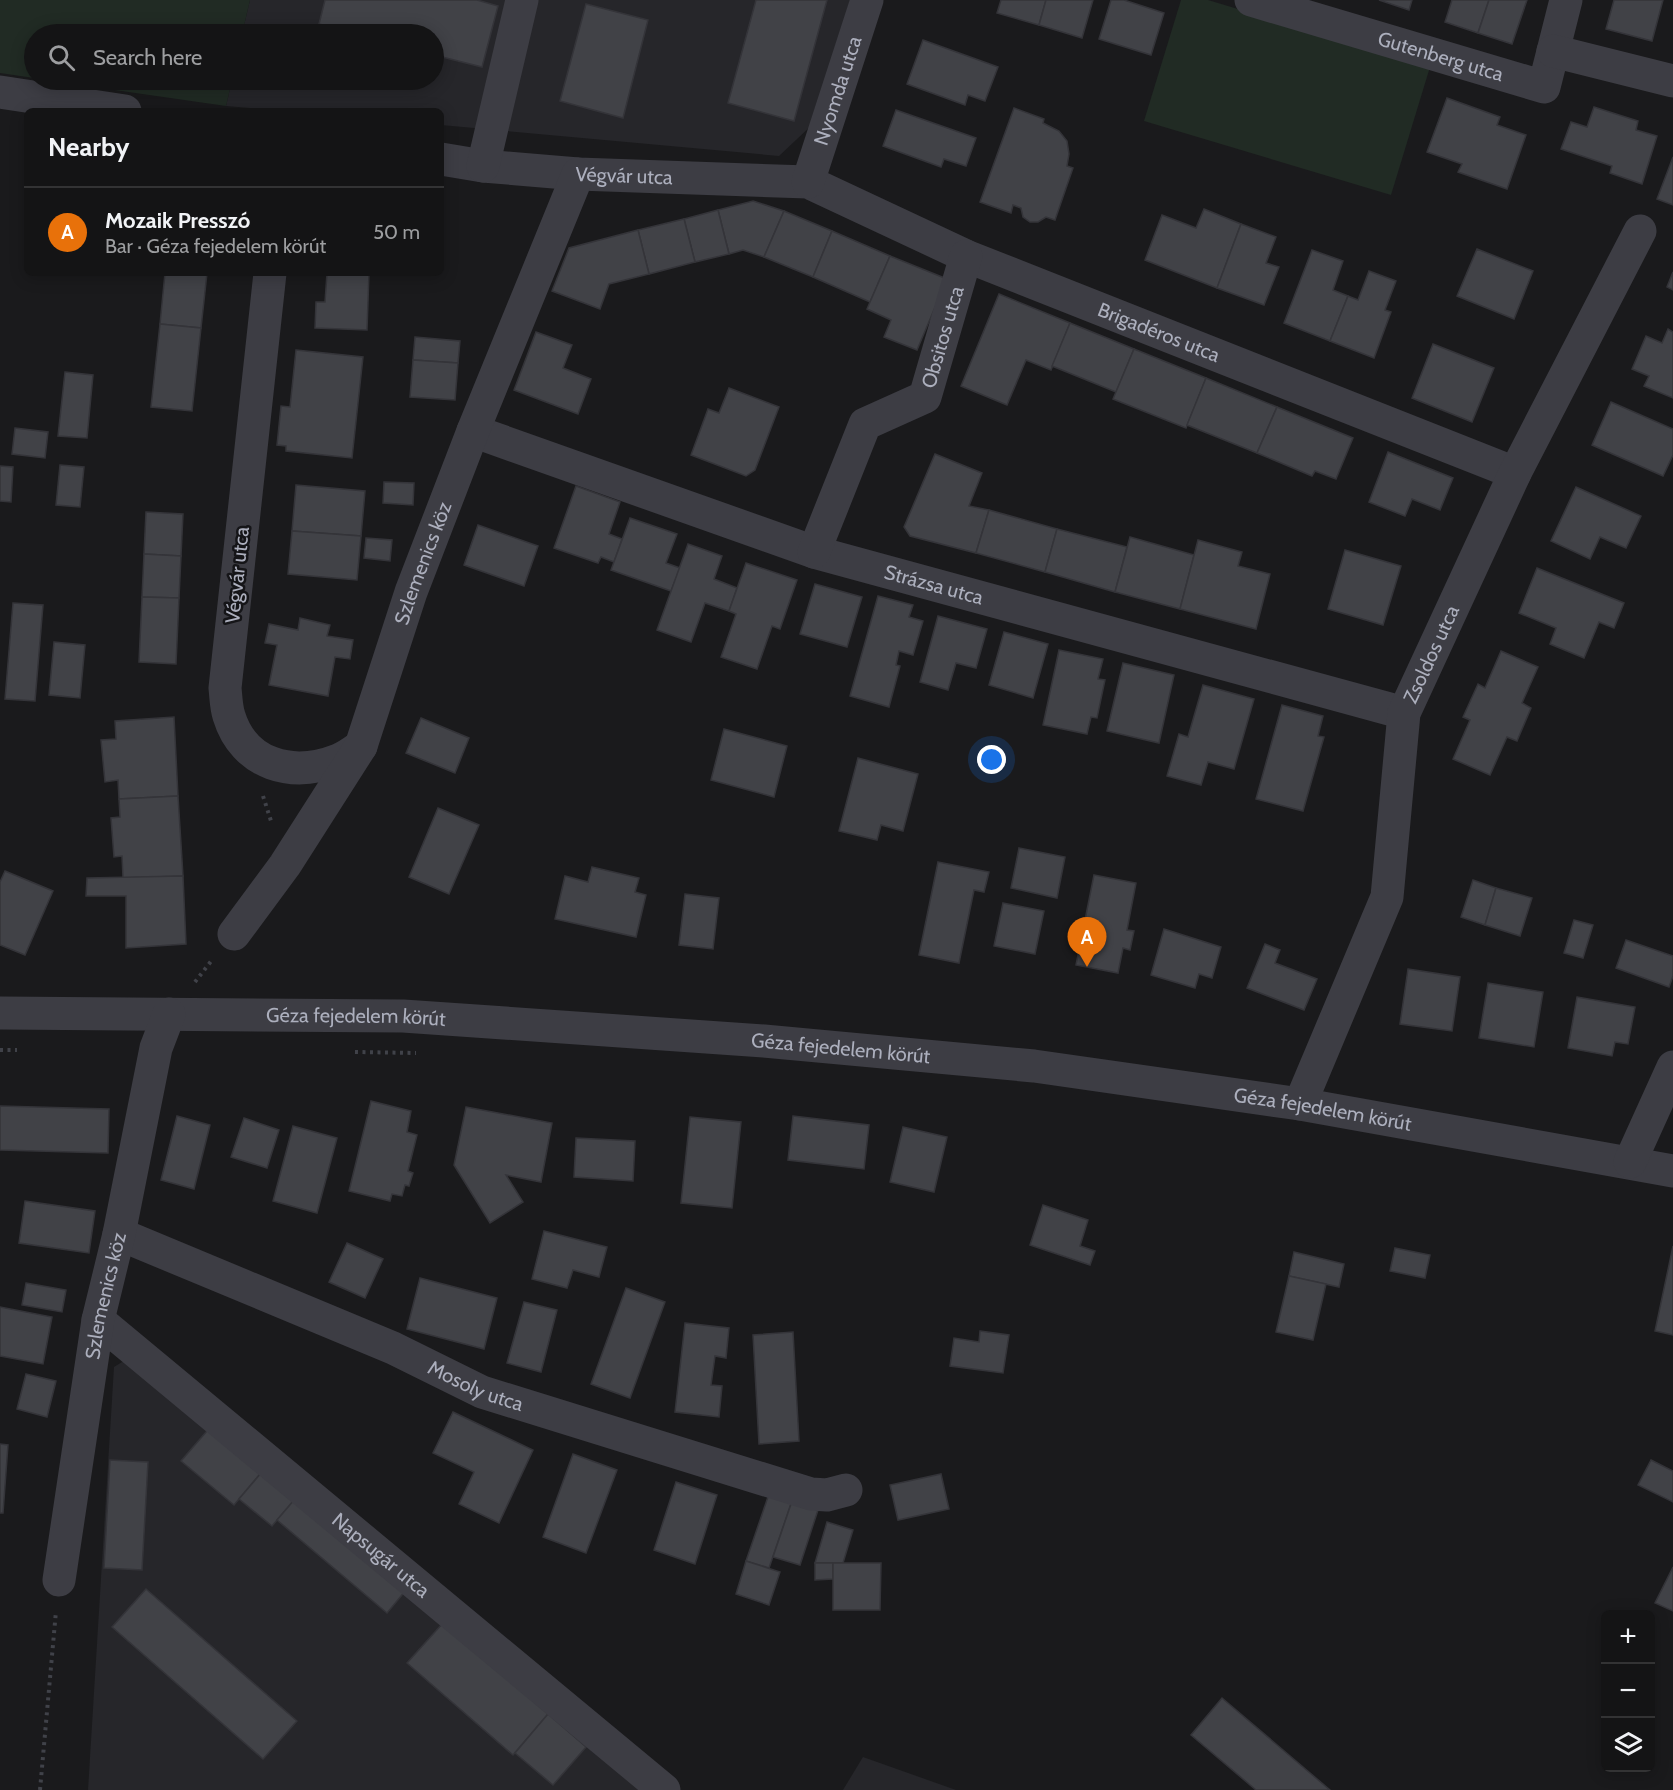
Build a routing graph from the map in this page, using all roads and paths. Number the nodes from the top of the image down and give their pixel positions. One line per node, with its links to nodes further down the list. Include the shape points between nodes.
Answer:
1 (522, 0): 11 (street)
2 (867, 0): 13 (street, Nyomda utca)
3 (1251, 0): 5 (street, Gutenberg utca)
4 (1566, 0): 6 (street, Gutenberg utca)
5 (1294, 7): 6 (street, Gutenberg utca, via 1544,87)
6 (1553, 51): 7 (street)
7 (1673, 81)
8 (0, 92): 9 (street)
9 (105, 108)
10 (444, 160): 11 (street, Végvár utca)
11 (483, 166): 12 (street, Végvár utca)
12 (578, 174): 13 (street, Végvár utca); 17 (street, Szlemenics köz)
13 (808, 182): 15 (street, Brigadéros utca)
14 (1641, 231): 18 (street, Zsoldos utca)
15 (966, 256): 18 (street, Brigadéros utca); 19 (street, Obsitos utca, via 924,397 865,424)
16 (270, 276): 22 (street, Végvár utca, via 225,688 228,714)
17 (472, 431): 19 (street, Strázsa utca); 21 (street, Szlemenics köz, via 411,592)
18 (1515, 473): 20 (street, Zsoldos utca)
19 (814, 552): 20 (street, Strázsa utca)
20 (1404, 712): 32 (street, Zsoldos utca, via 1387,897)
21 (361, 746): 22 (street, Végvár utca, via 338,760 300,768 264,761); 23 (street, Szlemenics köz)
22 (249, 750): 23 (path)
23 (285, 865): 24 (street, Szlemenics köz)
24 (234, 934): 26 (path)
25 (0, 1014): 26 (street, Géza fejedelem körút)
26 (169, 1014): 32 (street, Géza fejedelem körút, via 404,1016 764,1041 1034,1066); 35 (street, Szlemenics köz, via 156,1048)
27 (0, 1050): 28 (path)
28 (22, 1050)
29 (347, 1052): 30 (path)
30 (418, 1053)
31 (1673, 1067): 33 (street)
32 (1300, 1104): 33 (street, Géza fejedelem körút)
33 (1630, 1162): 34 (street, Géza fejedelem körút)
34 (1673, 1171)
35 (119, 1234): 36 (street, Szlemenics köz); 37 (street, Mosoly utca, via 393,1348 482,1392 811,1494)
36 (98, 1320): 38 (street, Szlemenics köz); 40 (street, Napsugár utca)
37 (846, 1490)
38 (59, 1580): 39 (path)
39 (40, 1790)
40 (664, 1790)

